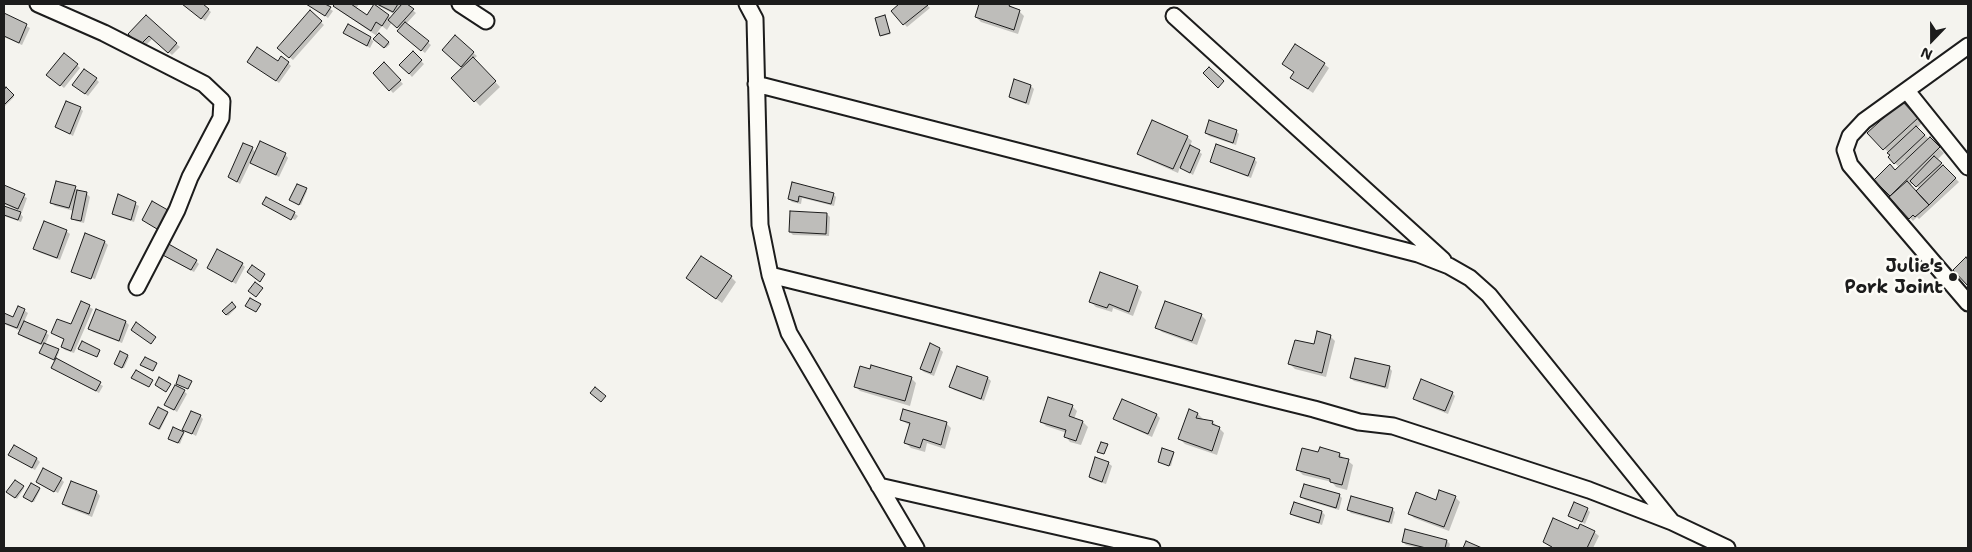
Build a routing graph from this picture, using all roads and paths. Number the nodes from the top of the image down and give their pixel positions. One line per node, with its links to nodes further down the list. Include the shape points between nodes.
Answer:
1 (38, 4): 12 (street, via 104,32 204,84 222,101 222,118)
2 (460, 4): 5 (street)
3 (747, 4): 7 (street, via 755,19)
4 (1174, 16): 10 (street)
5 (486, 21)
6 (1968, 46): 8 (street)
7 (756, 84): 10 (street, via 1409,251); 11 (street, via 760,225)
8 (1907, 91): 9 (street); 13 (street, via 1864,122 1850,136 1845,150 1850,165)
9 (1968, 167)
10 (1449, 266): 15 (street, via 1470,278 1489,295)
11 (770, 274): 14 (street, via 789,333); 15 (street, via 1359,422 1393,426 1589,490)
12 (137, 287)
13 (1968, 303)
14 (879, 486): 16 (street); 17 (street)
15 (1672, 522): 18 (street)
16 (916, 548)
17 (1152, 548)
18 (1727, 548)

